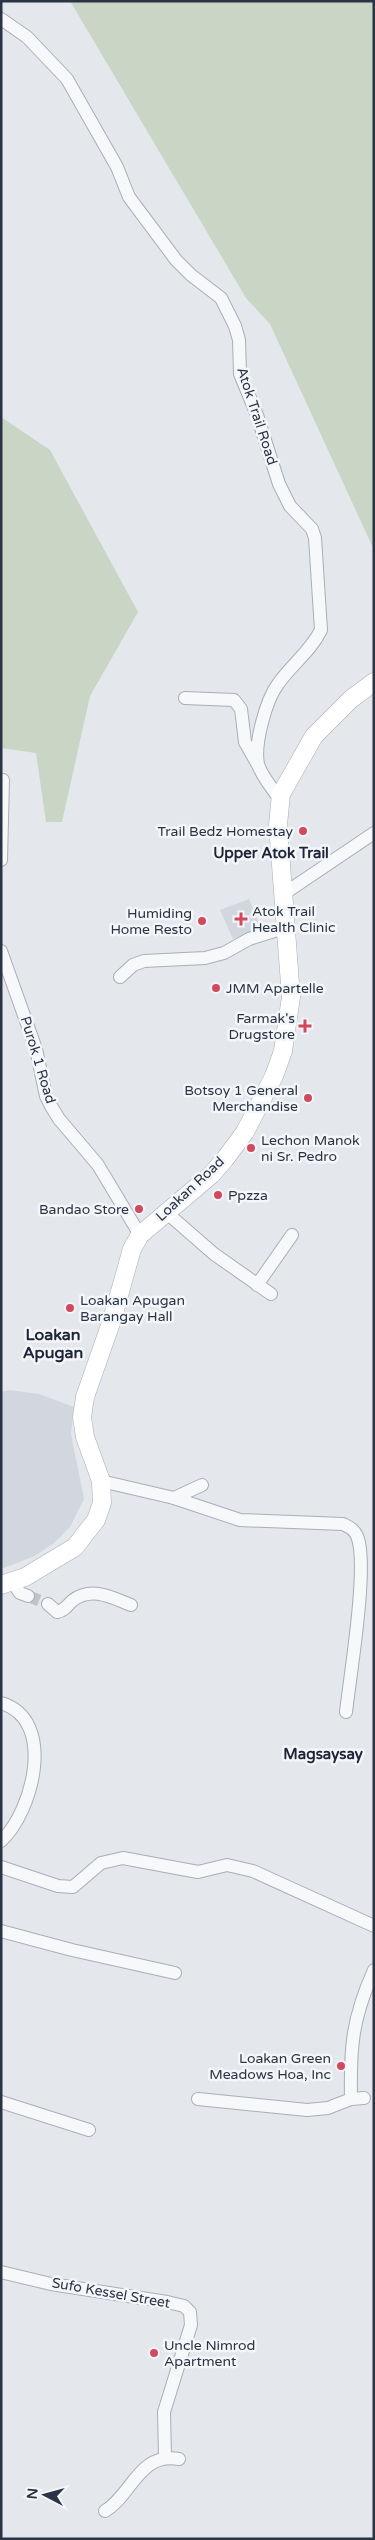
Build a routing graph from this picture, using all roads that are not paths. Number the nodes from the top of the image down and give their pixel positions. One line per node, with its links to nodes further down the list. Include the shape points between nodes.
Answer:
1 (1, 19): 4 (street, Atok Trail Road, via 27,38 67,79 117,167 129,197 176,260 220,298 235,326 239,340 240,374 279,484 290,506 312,529 321,630 314,644 278,683 267,705 260,734)
2 (374, 682): 6 (main road, Loakan Road, via 351,699 314,736)
3 (185, 698): 4 (street, via 234,700 241,709 245,742)
4 (258, 765): 6 (street)
5 (3, 780): 8 (street)
6 (280, 800): 9 (main road, Loakan Road, via 278,825)
7 (374, 832): 9 (street)
8 (1, 860)
9 (284, 892): 10 (main road, Loakan Road)
10 (287, 927): 12 (street, via 205,958 144,961 133,965); 13 (main road, Loakan Road, via 291,996 283,1051 274,1076 245,1132 224,1159)
11 (1, 951): 14 (street, Purok 1 Road, via 36,1049 51,1106 98,1165)
12 (120, 977)
13 (167, 1213): 14 (main road, Loakan Road); 16 (street)
14 (140, 1235): 18 (main road, Loakan Road, via 126,1266 112,1320 85,1397 82,1417 85,1436)
15 (292, 1235): 16 (street)
16 (257, 1286): 17 (street)
17 (271, 1294)
18 (101, 1481): 20 (street); 21 (main road, Loakan Road, via 102,1503 94,1525 75,1547 47,1566)
19 (202, 1485): 20 (street)
20 (174, 1498): 26 (street, via 240,1520 343,1524 357,1535 362,1563)
21 (7, 1584): 22 (street)
22 (28, 1596)
23 (48, 1604): 24 (street, via 57,1612 62,1611 84,1593 96,1593)
24 (131, 1605)
25 (1, 1703): 27 (street, via 16,1710 24,1720 35,1756 34,1779 24,1806)
26 (346, 1712)
27 (1, 1841)
28 (1, 1867): 29 (street, via 58,1886 74,1887 101,1863 123,1858 198,1872 232,1865 253,1871)
29 (374, 1926)
30 (1, 1931): 32 (street)
31 (374, 1970): 35 (street, via 351,2040)
32 (176, 1973)
33 (198, 2098): 35 (street, via 307,2110 328,2108)
34 (364, 2098): 35 (street)
35 (351, 2099)
36 (1, 2102): 37 (street)
37 (89, 2130)
38 (1, 2272): 39 (street, Sufo Kessel Street, via 51,2284 167,2302 184,2306 190,2312 191,2325 164,2412)
39 (165, 2457): 40 (street); 41 (street, via 135,2478 116,2505)
40 (178, 2459)
41 (105, 2511)

